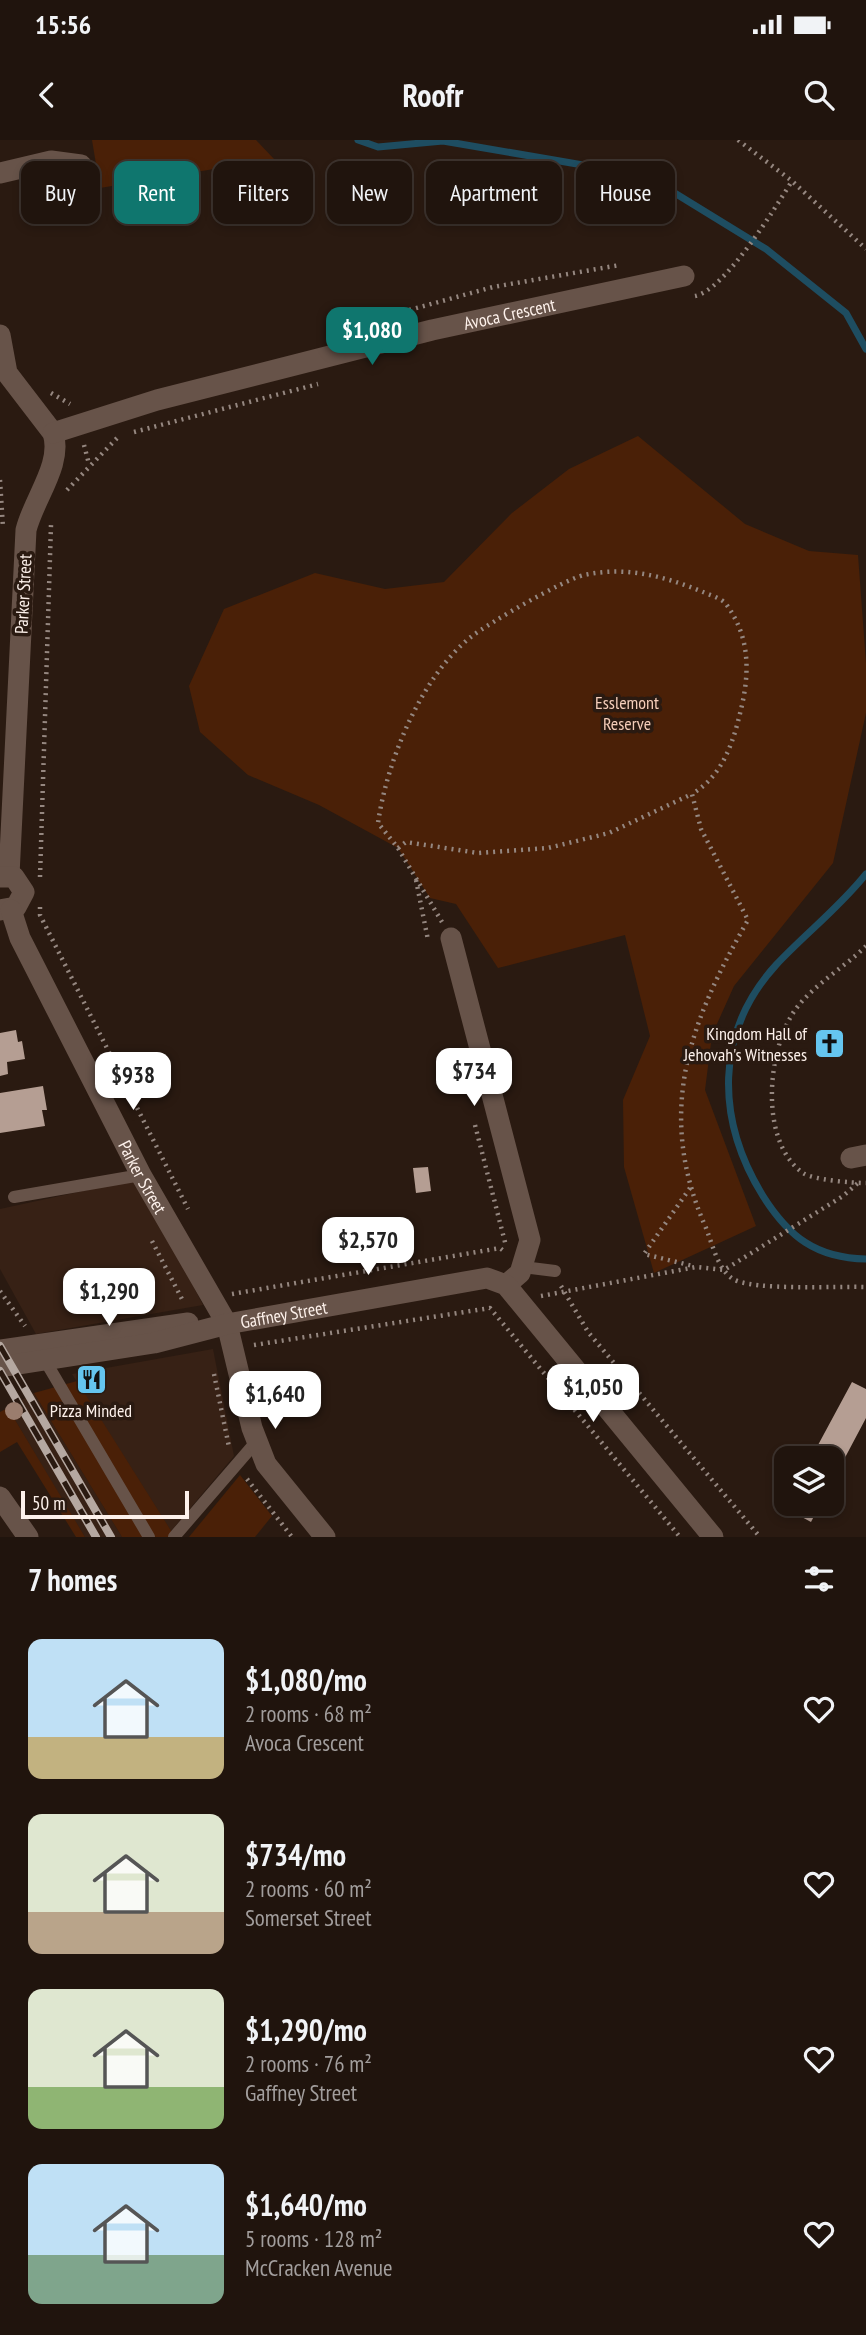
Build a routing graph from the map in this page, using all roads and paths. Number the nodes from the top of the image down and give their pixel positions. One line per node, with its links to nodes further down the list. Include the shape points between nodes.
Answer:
1 (738, 140): 4 (path)
2 (21, 168): 3 (street)
3 (0, 173)
4 (792, 181): 5 (path); 8 (path, via 721,279 705,294)
5 (866, 249)
6 (620, 265): 9 (path, via 493,287)
7 (684, 276): 14 (street, Avoca Crescent, via 432,330 156,400)
8 (692, 296)
9 (358, 324)
10 (0, 335): 14 (street, via 7,373)
11 (330, 380): 15 (path, via 116,437)
12 (47, 391): 13 (path, via 68,404)
13 (75, 402)
14 (53, 433): 19 (street, Parker Street, via 57,444 54,464 32,506 26,530)
15 (60, 500)
16 (51, 524): 20 (path)
17 (692, 794): 18 (path, via 609,834 548,848 478,853 406,842); 18 (path, via 710,783 735,738 745,692 746,642 724,602 665,576 624,571 582,575 471,637 437,674 407,724 381,807 378,823); 28 (path, via 701,829 748,920 694,1029 680,1091 684,1167)
18 (398, 848): 23 (path)
19 (4, 876): 22 (street, via 19,881 24,892 20,903)
20 (40, 881)
21 (40, 903): 30 (path, via 40,915)
22 (6, 910): 25 (street, Parker Street)
23 (451, 938): 31 (street, via 530,1240)
24 (866, 946): 26 (path, via 789,1018 775,1055 770,1096 788,1159 806,1175)
25 (141, 1175): 29 (lane); 39 (street, Parker Street)
26 (858, 1183): 27 (path); 33 (path)
27 (866, 1183)
28 (690, 1187): 32 (path, via 644,1254); 33 (path)
29 (14, 1197)
30 (195, 1222)
31 (523, 1267): 34 (lane); 35 (street); 39 (path, via 500,1248)
32 (696, 1267): 33 (path); 37 (path)
33 (724, 1270): 36 (path, via 734,1279 757,1285)
34 (555, 1271)
35 (506, 1285): 41 (street); 42 (street, Gaffney Street, via 487,1279 464,1282)
36 (866, 1287)
37 (563, 1290): 41 (path, via 541,1295); 57 (path, via 588,1332)
38 (0, 1291): 46 (path)
39 (224, 1291): 40 (path); 42 (street, Parker Street)
40 (171, 1305)
41 (524, 1308): 56 (street)
42 (227, 1324): 44 (street, Parker Street); 46 (street, Gaffney Street, via 181,1323)
43 (256, 1345): 44 (path); 47 (path); 55 (path, via 489,1308)
44 (234, 1349): 49 (street, Parker Street)
45 (0, 1350): 46 (street, Gaffney Street)
46 (40, 1352): 48 (street, Gaffney Street); 52 (lane)
47 (258, 1357)
48 (0, 1367)
49 (256, 1442): 53 (lane); 54 (street, Parker Street, via 266,1464)
50 (0, 1497): 51 (street)
51 (28, 1537)
52 (149, 1537)
53 (174, 1537)
54 (325, 1537)
55 (680, 1537)
56 (713, 1537)
57 (760, 1537)

